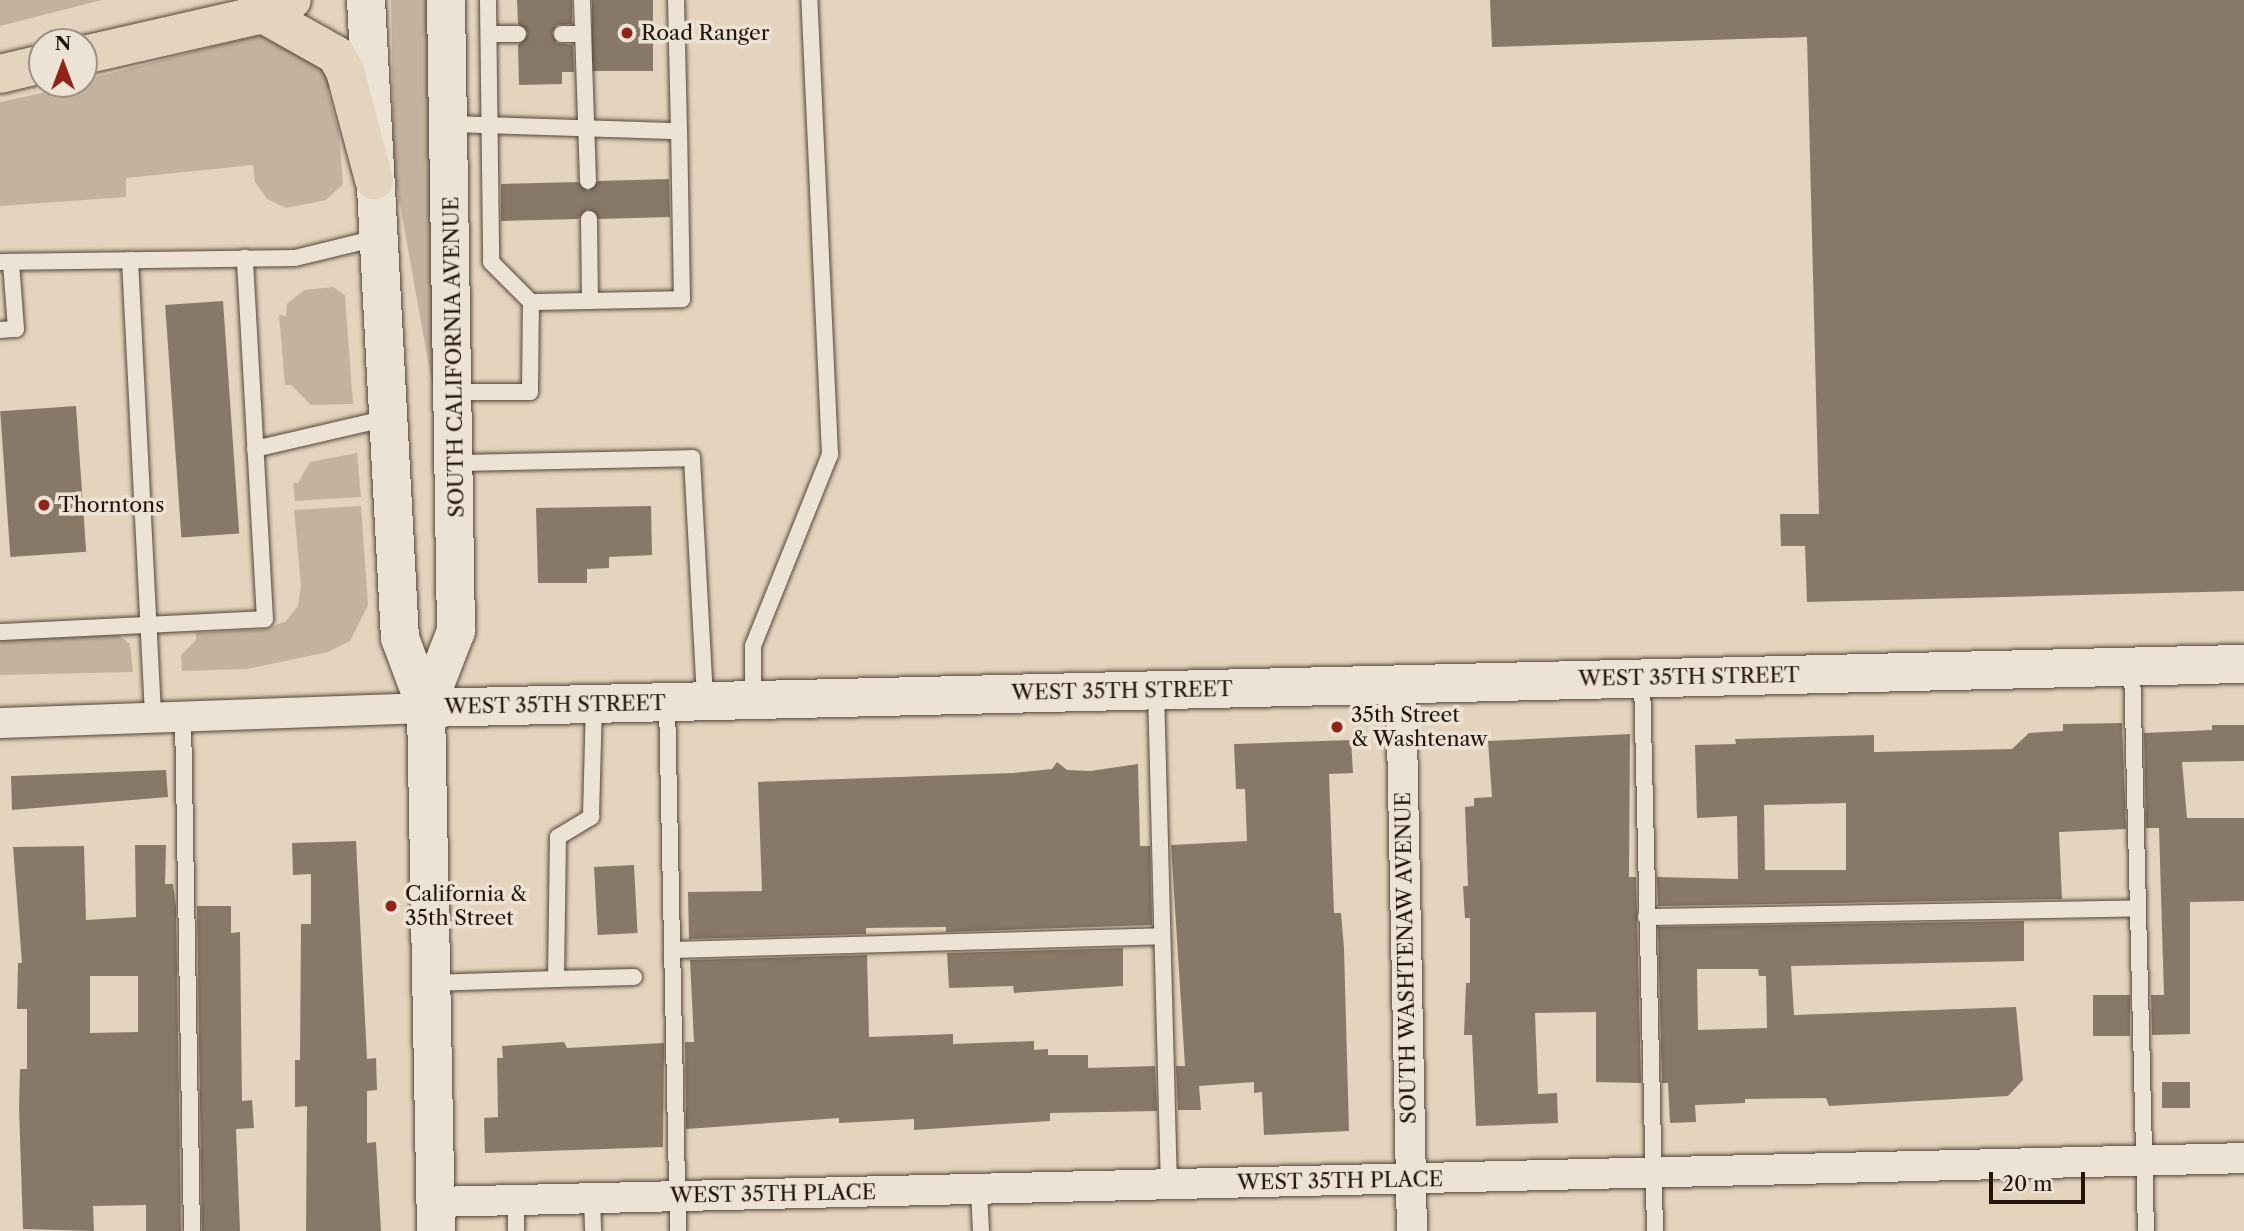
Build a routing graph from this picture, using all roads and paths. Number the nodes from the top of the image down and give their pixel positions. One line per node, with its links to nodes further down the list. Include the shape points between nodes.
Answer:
1 (366, 0): 19 (main road, SOUTH CALIFORNIA AVENUE)
2 (446, 0): 15 (main road, SOUTH CALIFORNIA AVENUE)
3 (488, 0): 8 (lane)
4 (582, 0): 11 (lane)
5 (676, 0): 18 (lane)
6 (809, 0): 40 (lane, via 830,454 753,646)
7 (278, 7): 12 (highway); 19 (highway, via 336,55 345,71)
8 (489, 34): 9 (lane); 16 (lane)
9 (518, 34)
10 (562, 34): 11 (lane)
11 (583, 34): 17 (lane)
12 (98, 52)
13 (28, 67): 14 (highway)
14 (0, 74)
15 (451, 124): 16 (lane); 29 (main road, SOUTH CALIFORNIA AVENUE)
16 (490, 125): 17 (lane); 27 (lane, via 491,262)
17 (587, 128): 18 (lane); 20 (lane)
18 (679, 131): 26 (lane, via 682,299)
19 (374, 180): 22 (main road, SOUTH CALIFORNIA AVENUE)
20 (588, 181)
21 (589, 219): 26 (lane)
22 (377, 238): 23 (lane, via 295,258); 30 (main road, SOUTH CALIFORNIA AVENUE)
23 (246, 258): 24 (lane); 31 (lane)
24 (130, 260): 25 (lane); 33 (lane)
25 (6, 262): 28 (lane, via 16,329)
26 (590, 301): 27 (lane)
27 (531, 302): 29 (lane, via 530,392)
28 (0, 330)
29 (455, 392): 32 (main road, SOUTH CALIFORNIA AVENUE)
30 (388, 418): 31 (lane); 44 (main road, SOUTH CALIFORNIA AVENUE, via 400,638)
31 (256, 449): 33 (lane, via 265,619)
32 (456, 463): 41 (lane, via 692,458); 44 (main road, SOUTH CALIFORNIA AVENUE, via 456,631)
33 (150, 624): 34 (lane); 46 (lane)
34 (0, 632)
35 (2244, 664): 36 (main road, WEST 35TH STREET)
36 (2132, 667): 37 (main road, WEST 35TH STREET); 48 (lane)
37 (1642, 679): 38 (main road, WEST 35TH STREET); 49 (lane)
38 (1401, 685): 39 (main road, WEST 35TH STREET); 58 (street, SOUTH WASHTENAW AVENUE)
39 (1156, 691): 40 (main road, WEST 35TH STREET); 50 (lane)
40 (753, 700): 41 (main road, WEST 35TH STREET)
41 (705, 701): 42 (main road, WEST 35TH STREET)
42 (667, 702): 43 (main road, WEST 35TH STREET); 51 (lane)
43 (594, 704): 44 (main road, WEST 35TH STREET); 53 (lane, via 591,817 558,837)
44 (426, 708): 45 (street, WEST 35TH STREET); 54 (main road, SOUTH CALIFORNIA AVENUE)
45 (183, 717): 46 (street, WEST 35TH STREET); 65 (lane)
46 (153, 718): 47 (street, WEST 35TH STREET)
47 (0, 723)
48 (2138, 908): 49 (lane); 56 (lane)
49 (1646, 917): 57 (lane)
50 (1162, 936): 51 (lane); 59 (lane)
51 (672, 950): 61 (lane)
52 (634, 977): 53 (lane)
53 (556, 979): 54 (lane)
54 (432, 983): 64 (main road, SOUTH CALIFORNIA AVENUE)
55 (2244, 1158): 56 (street, WEST 35TH PLACE)
56 (2144, 1161): 57 (street, WEST 35TH PLACE); 72 (lane)
57 (1653, 1173): 58 (street, WEST 35TH PLACE); 71 (lane)
58 (1411, 1179): 59 (street, WEST 35TH PLACE); 70 (street, SOUTH WASHTENAW AVENUE)
59 (1169, 1185): 60 (street, WEST 35TH PLACE)
60 (979, 1189): 61 (street, WEST 35TH PLACE); 69 (lane)
61 (677, 1197): 62 (street, WEST 35TH PLACE); 68 (lane)
62 (592, 1199): 63 (street, WEST 35TH PLACE); 67 (lane)
63 (516, 1201): 64 (street, WEST 35TH PLACE); 66 (lane)
64 (436, 1217)
65 (192, 1231)
66 (516, 1231)
67 (593, 1231)
68 (678, 1231)
69 (981, 1231)
70 (1412, 1231)
71 (1655, 1231)
72 (2146, 1231)

